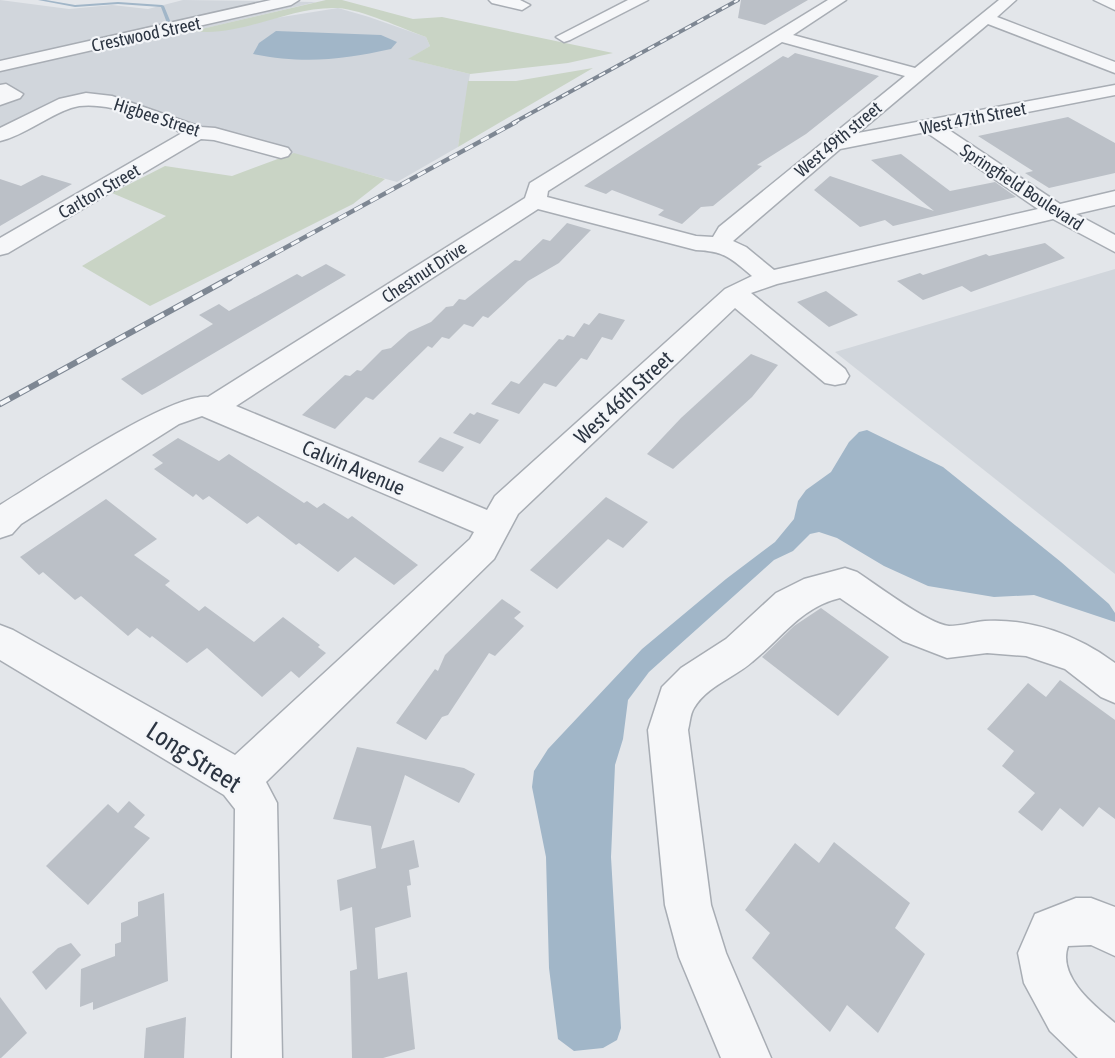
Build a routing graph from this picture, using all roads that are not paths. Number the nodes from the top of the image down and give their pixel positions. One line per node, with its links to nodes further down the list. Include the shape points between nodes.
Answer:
1 (291, 0): 12 (street, Crestwood Street)
2 (497, 0): 7 (street)
3 (639, 0): 11 (street, via 591,16)
4 (838, 0): 10 (street, Chestnut Drive)
5 (1008, 0): 9 (street, West 49th street)
6 (1102, 0): 8 (street)
7 (522, 4)
8 (1115, 5)
9 (987, 18): 13 (street); 14 (street, West 49th street)
10 (779, 36): 14 (street); 22 (street, Chestnut Drive, via 538,188)
11 (564, 38)
12 (0, 66)
13 (1115, 68)
14 (917, 74): 19 (street, West 49th street)
15 (1115, 90): 16 (street, West 47th Street)
16 (930, 126): 19 (street, West 47th Street); 23 (street, Springfield Boulevard)
17 (197, 133): 18 (street, Higbee Street, via 105,100 86,99 66,103); 20 (street, Higbee Street); 26 (street, Carlton Street)
18 (0, 135)
19 (832, 145): 24 (street, West 49th street, via 727,232)
20 (281, 152)
21 (1115, 198): 23 (street, West 46th Street)
22 (535, 201): 24 (street, via 696,243); 30 (street, Chestnut Drive)
23 (1057, 212): 25 (street, Springfield Boulevard); 27 (street, West 46th Street)
24 (720, 244): 27 (street, via 738,252)
25 (1115, 245)
26 (0, 248)
27 (769, 278): 28 (street, West 46th Street, via 752,282)
28 (734, 294): 29 (street); 32 (street, West 46th Street, via 506,505)
29 (835, 376)
30 (213, 408): 31 (street, Chestnut Drive, via 200,406 169,417 10,515); 32 (street, Calvin Avenue)
31 (0, 525)
32 (495, 527): 35 (street, West 46th Street, via 482,549)
33 (0, 641): 35 (street, Long Street)
34 (1115, 685): 39 (street, via 1077,656 1026,640 987,637 946,642 916,630 845,582 816,590 789,604 739,651 694,680 676,700 668,730 688,905 703,957)
35 (239, 780): 38 (street, Long Street, via 256,803)
36 (1115, 933): 37 (street, via 1100,922 1072,920 1051,930 1042,954 1048,983 1067,1014)
37 (1115, 1057)
38 (257, 1058)
39 (747, 1058)

